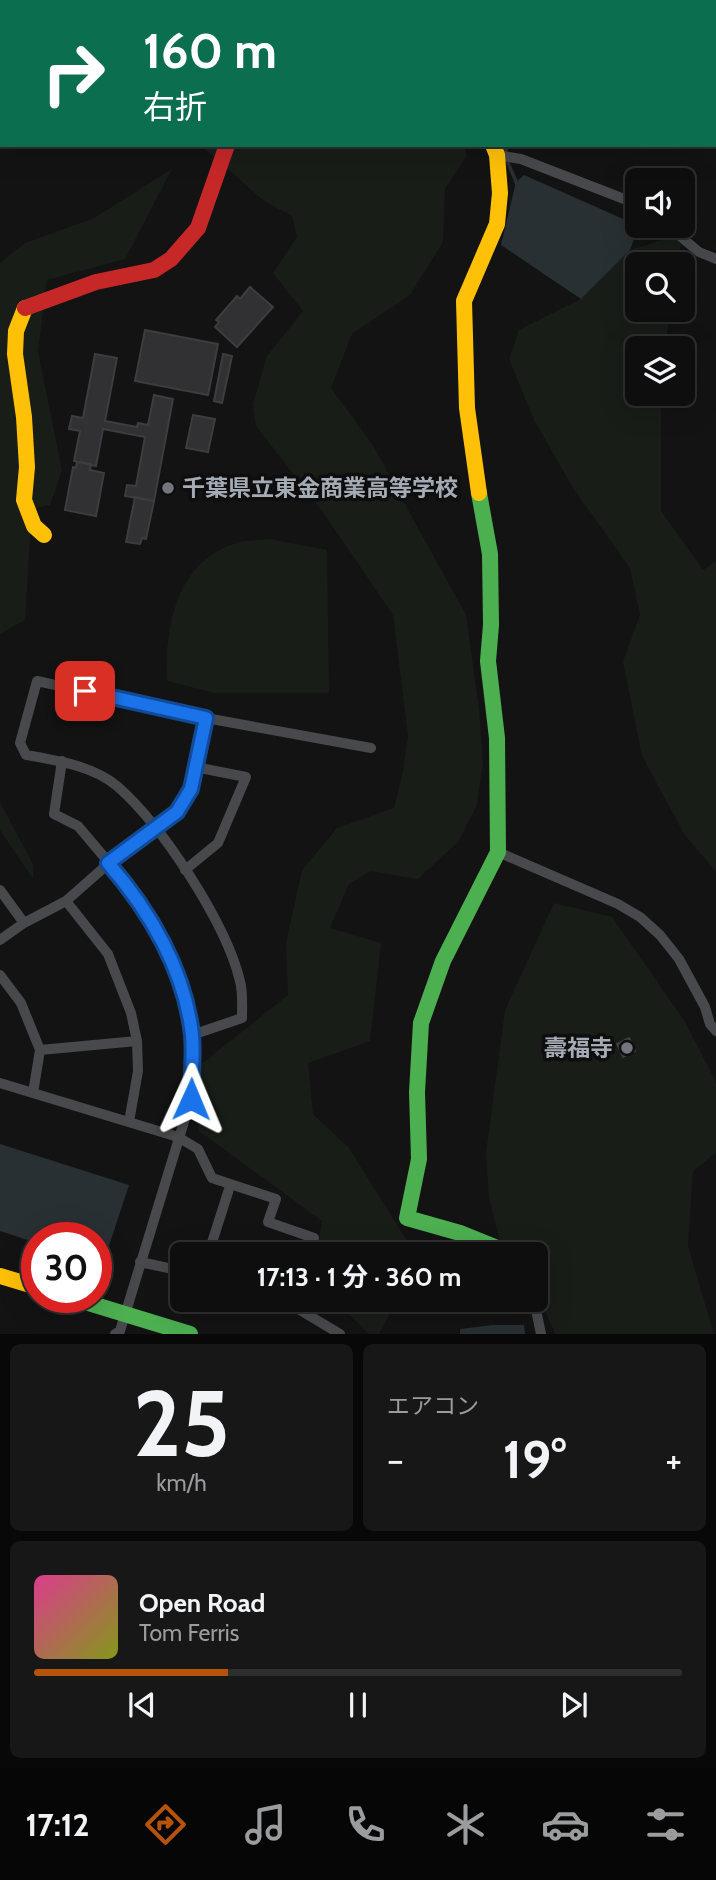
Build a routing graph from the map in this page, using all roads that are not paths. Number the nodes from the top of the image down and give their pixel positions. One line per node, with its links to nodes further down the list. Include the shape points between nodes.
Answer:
1 (226, 147): 6 (street, via 198,228 171,260 154,270 96,282 26,307 16,331 15,354 24,417 24,500 34,526)
2 (495, 150): 3 (street); 12 (street, via 500,193 496,224 464,301 467,408 490,554 488,662 497,738)
3 (625, 199)
4 (682, 238): 5 (street)
5 (716, 259)
6 (44, 535)
7 (206, 718): 8 (street); 9 (street, via 37,681 20,743 26,755); 10 (street)
8 (371, 748)
9 (62, 761): 11 (street, via 116,785); 13 (street, via 54,814 78,826)
10 (195, 767): 11 (street, via 191,789 177,812); 14 (street, via 246,777 218,843)
11 (155, 828): 13 (street); 14 (street)
12 (498, 852): 20 (street, via 640,917 679,959); 31 (street, via 443,961 421,1023 416,1091 419,1158 407,1218)
13 (108, 863): 16 (street); 21 (street, via 127,884 176,967)
14 (185, 870): 21 (street, via 217,922 236,970 242,1018)
15 (0, 890): 17 (street)
16 (66, 901): 17 (street); 22 (street, via 108,954)
17 (24, 923): 18 (street)
18 (0, 940)
19 (0, 975): 23 (street, via 20,1003)
20 (716, 1031)
21 (192, 1035): 27 (street, via 191,1099)
22 (137, 1041): 23 (street); 26 (street, via 138,1071)
23 (40, 1050): 25 (street)
24 (0, 1083): 25 (street)
25 (33, 1093): 26 (street)
26 (129, 1122): 27 (street)
27 (178, 1137): 28 (street, via 198,1149 212,1178); 32 (street)
28 (230, 1186): 29 (street); 30 (street, via 276,1199 268,1222 314,1238)
29 (212, 1242)
30 (313, 1242)
31 (482, 1242)
32 (140, 1262): 33 (street); 39 (street)
33 (170, 1268)
34 (0, 1276): 35 (street)
35 (21, 1282)
36 (112, 1310): 39 (street)
37 (308, 1312): 42 (street)
38 (536, 1312): 43 (street)
39 (125, 1314): 40 (street); 41 (street)
40 (115, 1334)
41 (190, 1334)
42 (340, 1334)
43 (541, 1334)

